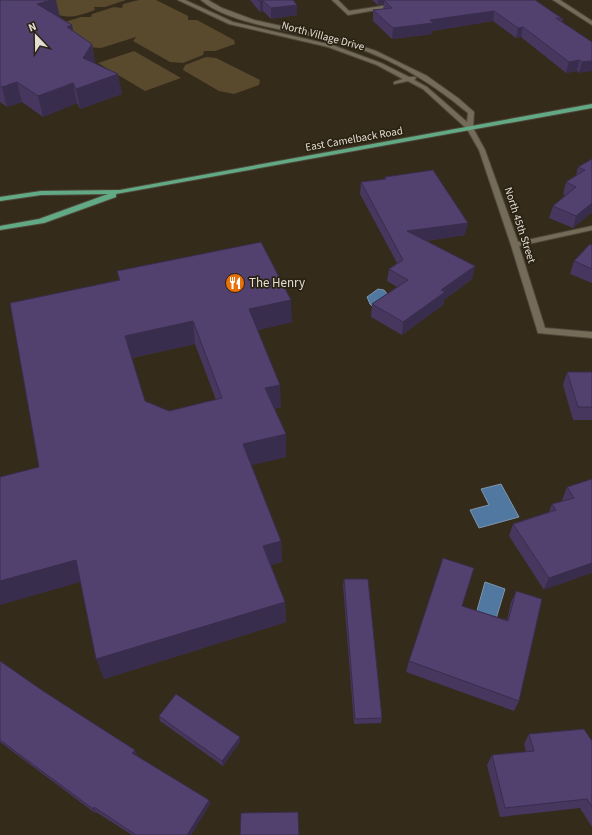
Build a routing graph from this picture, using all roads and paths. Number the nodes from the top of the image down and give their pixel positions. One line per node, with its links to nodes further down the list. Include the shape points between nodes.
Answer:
1 (181, 0): 7 (street, North Village Drive)
2 (204, 0): 5 (street, North Village Drive)
3 (335, 0): 6 (street, via 348,13)
4 (556, 0): 8 (street)
5 (213, 5): 7 (street); 9 (street, North Village Drive, via 238,17 338,40 379,54)
6 (402, 5)
7 (200, 10): 10 (street, North Village Drive, via 241,26 330,46 363,57)
8 (592, 23)
9 (422, 75): 10 (street); 13 (street, North Village Drive, via 470,112)
10 (410, 79): 11 (street); 13 (street, North Village Drive, via 434,96)
11 (396, 83)
12 (592, 106): 13 (main road, East Camelback Road)
13 (470, 128): 14 (main road, East Camelback Road); 18 (street, North 45th Street, via 482,150)
14 (120, 192): 15 (main road, East Camelback Road, via 41,193); 16 (main road, East Camelback Road, via 41,221)
15 (0, 199)
16 (0, 228)
17 (592, 228): 18 (street)
18 (516, 245): 19 (street, North 45th Street, via 541,331)
19 (592, 335)

